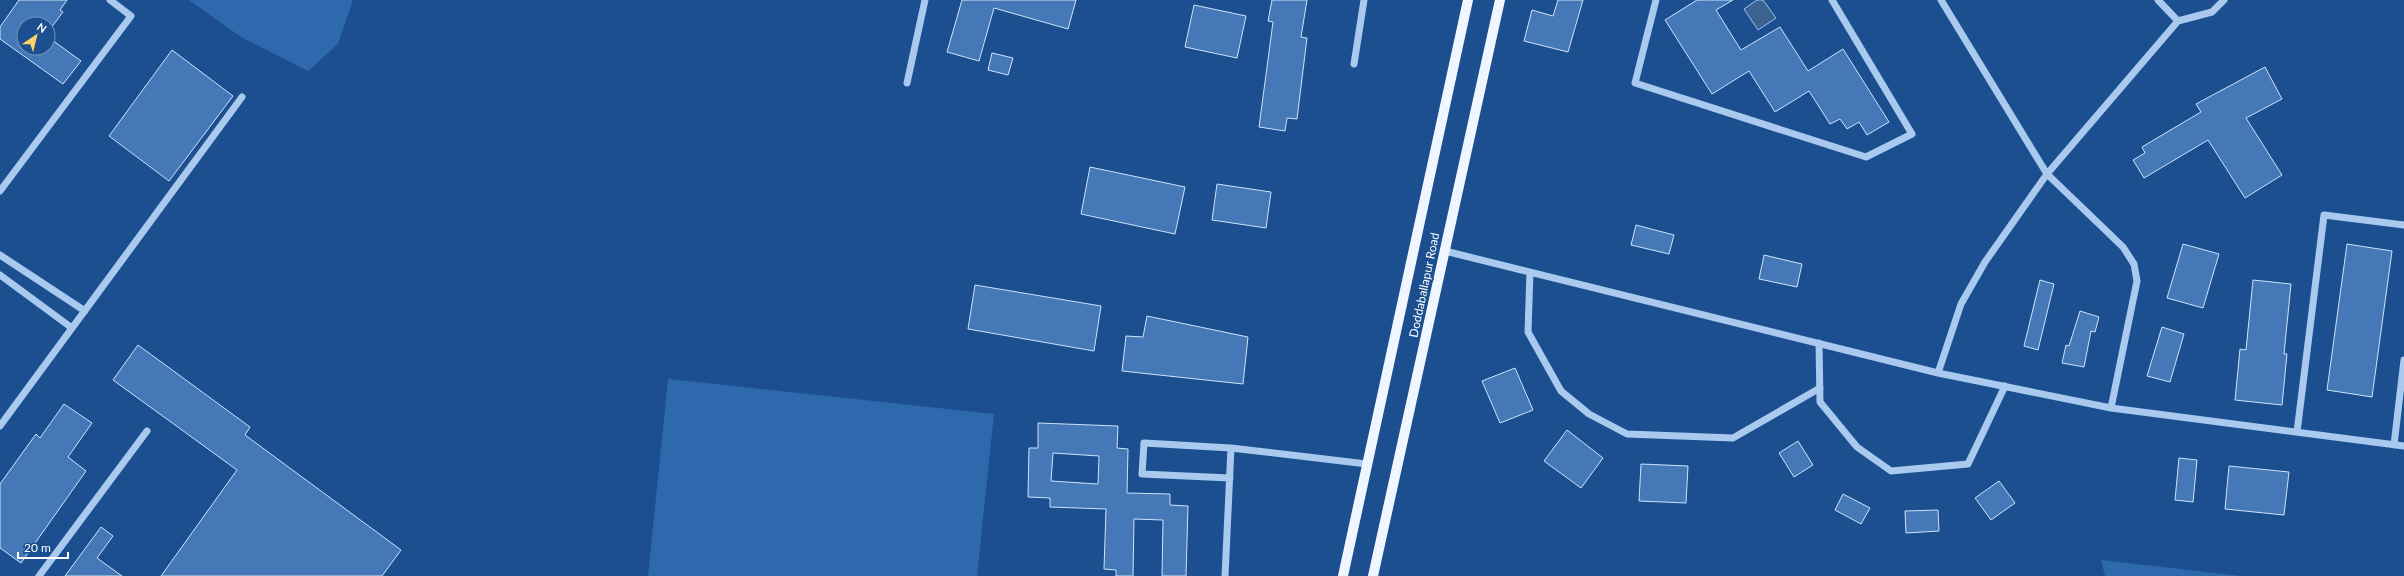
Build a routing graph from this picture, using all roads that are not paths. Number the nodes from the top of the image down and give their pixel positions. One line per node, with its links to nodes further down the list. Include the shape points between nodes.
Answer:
1 (110, 0): 16 (street, via 131,16)
2 (925, 0): 13 (street)
3 (1364, 0): 12 (street)
4 (1468, 0): 36 (main road, Doddaballapur Road)
5 (1500, 0): 18 (main road, Doddaballapur Road)
6 (1656, 0): 7 (street, via 1635,83 1866,157 1912,134)
7 (1832, 0)
8 (1941, 0): 15 (street)
9 (2158, 0): 11 (street)
10 (2224, 0): 11 (street, via 2212,12)
11 (2178, 21): 15 (street)
12 (1354, 64)
13 (907, 83)
14 (242, 97): 22 (street)
15 (2047, 174): 26 (street, via 1985,262 1961,304); 29 (street, via 2123,247 2134,264 2137,281)
16 (0, 191)
17 (2404, 225): 32 (street, via 2324,215)
18 (1444, 251): 20 (street); 41 (main road, Doddaballapur Road)
19 (0, 255): 22 (street)
20 (1530, 272): 24 (street); 28 (street, via 1528,332 1561,391 1588,414 1627,434 1733,438)
21 (0, 276): 23 (street)
22 (84, 311): 23 (street)
23 (72, 328): 30 (street)
24 (1819, 343): 26 (street); 28 (street)
25 (2404, 360): 33 (street)
26 (1938, 373): 27 (street)
27 (2005, 386): 28 (street, via 1968,464 1891,471 1857,447 1820,402); 29 (street)
28 (1820, 388)
29 (2111, 408): 32 (street)
30 (0, 426)
31 (147, 431): 38 (street)
32 (2297, 432): 33 (street)
33 (2394, 445): 34 (street)
34 (2404, 446)
35 (1231, 448): 36 (street); 37 (street); 37 (street, via 1144,443 1142,474)
36 (1366, 464): 40 (main road, Doddaballapur Road)
37 (1230, 478): 39 (street)
38 (39, 576)
39 (1225, 576)
40 (1343, 576)
41 (1372, 576)

